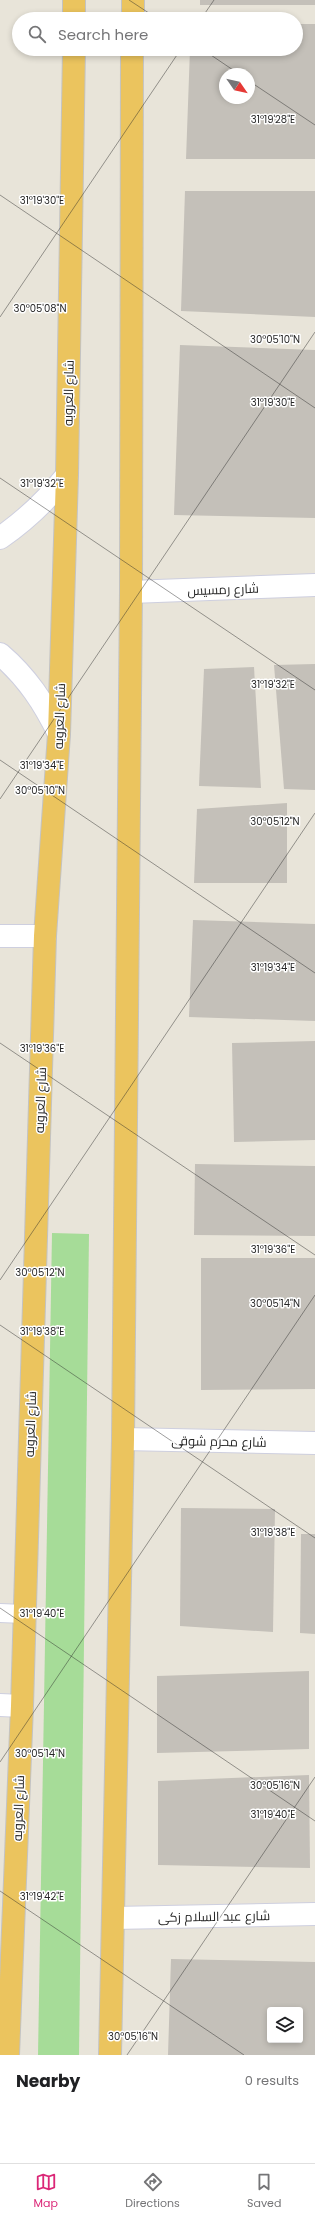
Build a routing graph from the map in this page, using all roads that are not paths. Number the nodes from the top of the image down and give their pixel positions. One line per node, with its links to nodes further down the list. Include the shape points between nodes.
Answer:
1 (74, 0): 3 (highway)
2 (133, 0): 4 (highway)
3 (74, 12)
4 (132, 12)
5 (74, 56): 7 (highway, شارع العروبه)
6 (132, 56): 10 (highway)
7 (67, 475): 8 (street, via 25,521); 12 (highway, شارع العروبه)
8 (0, 538)
9 (315, 585): 10 (street, شارع رمسيس)
10 (131, 592): 15 (highway)
11 (0, 654): 12 (street, via 32,687)
12 (59, 734): 14 (highway, شارع العروبه)
13 (0, 936): 14 (street)
14 (44, 936): 18 (highway, شارع العروبه)
15 (123, 1439): 16 (street, شارع محرم شوقى); 22 (highway)
16 (315, 1443)
17 (0, 1613): 18 (lane)
18 (24, 1614): 20 (highway, شارع العروبه)
19 (0, 1705): 20 (street)
20 (22, 1706): 23 (highway, شارع العروبه)
21 (315, 1914): 22 (street, شارع عبد السلام زكى)
22 (113, 1918): 24 (highway)
23 (8, 2055)
24 (110, 2055)

